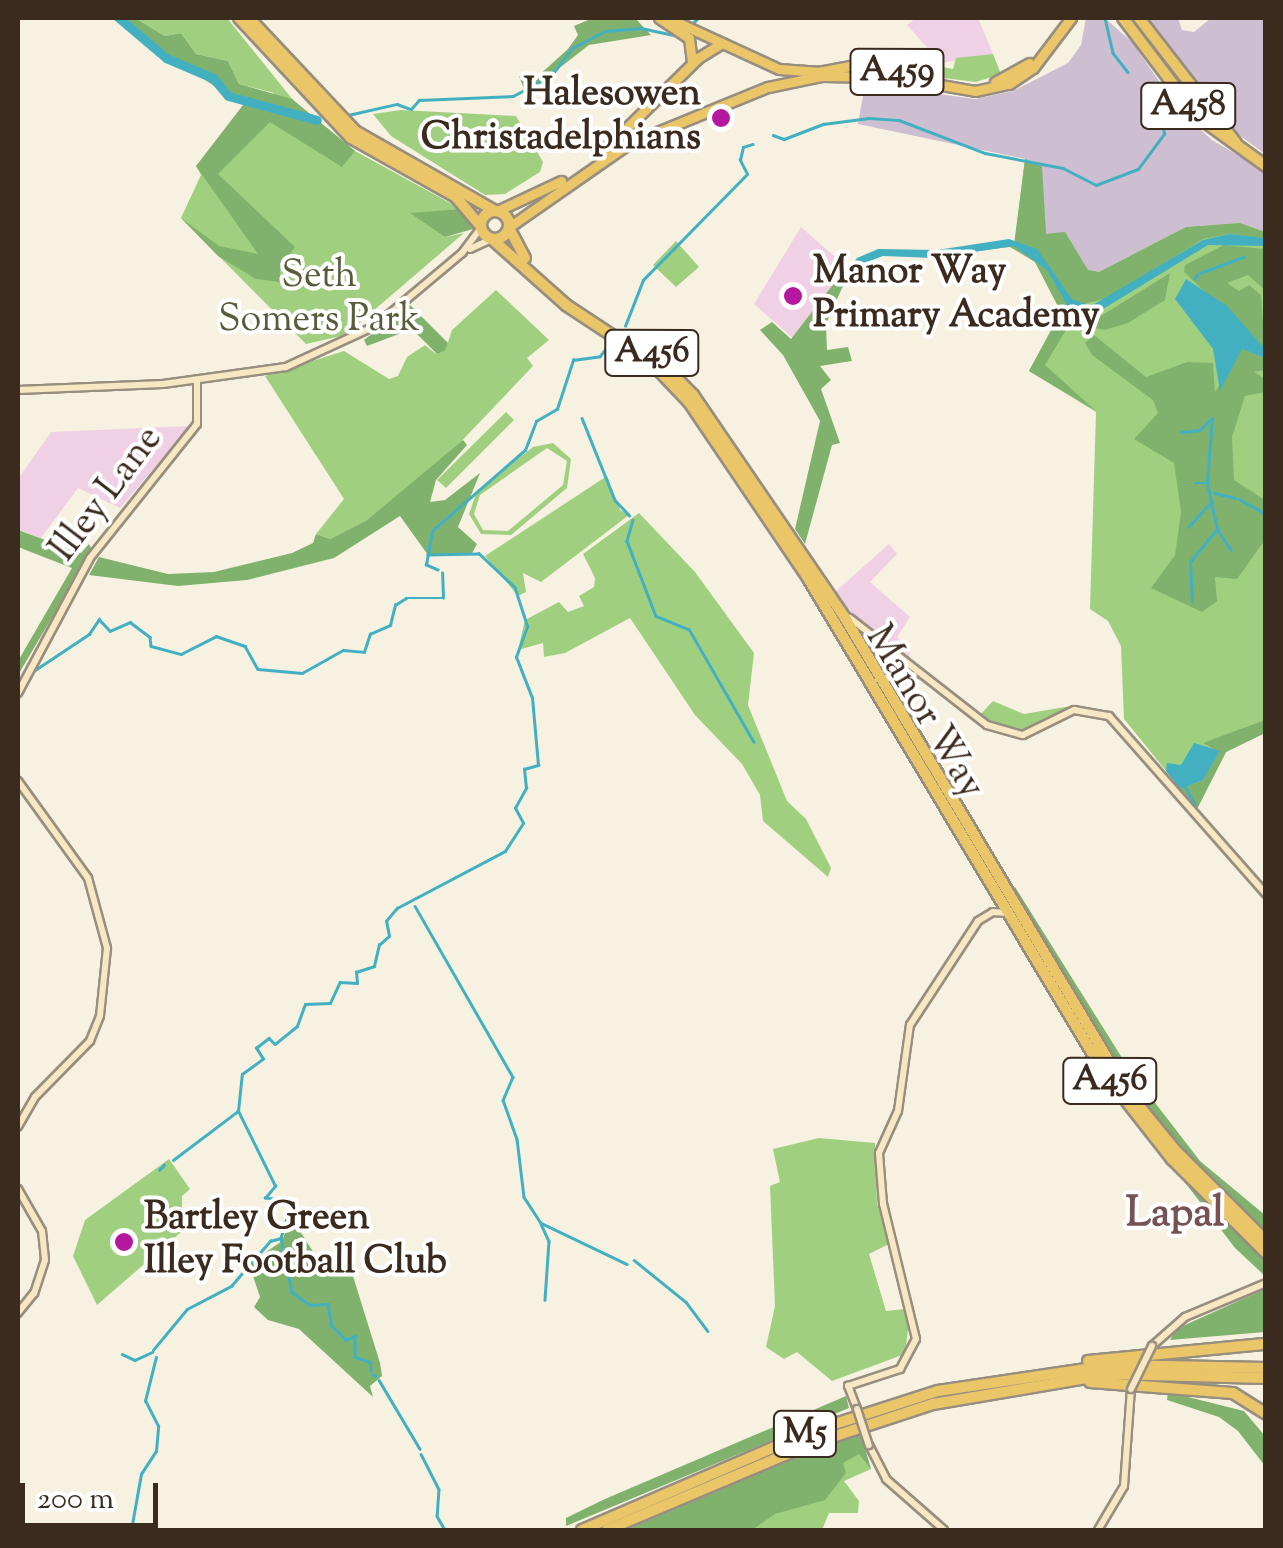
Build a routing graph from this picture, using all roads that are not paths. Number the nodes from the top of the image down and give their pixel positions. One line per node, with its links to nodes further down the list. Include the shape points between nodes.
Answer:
1 (239, 18): 19 (highway, A456, via 350,138 456,196)
2 (249, 18): 18 (highway, A456, via 356,131)
3 (659, 18): 11 (main road, via 689,38)
4 (668, 18): 8 (main road)
5 (1068, 18): 12 (main road, A459)
6 (1123, 18): 17 (highway, A458, via 1198,117)
7 (1140, 18): 17 (highway, A458, via 1212,119)
8 (722, 44): 9 (main road); 11 (main road)
9 (762, 62): 13 (main road, A459); 14 (main road, via 772,77)
10 (877, 62): 13 (main road)
11 (691, 65): 15 (main road)
12 (1030, 66): 13 (main road, A459, via 972,85 894,72); 14 (main road, A459, via 1010,84 975,91 896,76 821,76)
13 (818, 72)
14 (768, 87): 16 (main road, A459)
15 (646, 110): 16 (main road, via 649,126); 18 (main road, via 613,145 556,184)
16 (665, 128): 20 (main road, A459, via 610,154)
17 (1266, 163)
18 (496, 211): 19 (highway); 20 (highway, A456)
19 (481, 227): 21 (highway, A456); 22 (street)
20 (509, 228): 21 (highway); 25 (highway, Manor Way / A456, via 548,282 660,360 693,395)
21 (492, 239): 22 (street); 28 (highway, Manor Way / A456, via 566,305 666,376 764,513)
22 (462, 252): 23 (street, via 376,326 336,348 254,374)
23 (197, 380): 24 (street); 31 (street, Illey Lane, via 197,424 90,558)
24 (18, 390)
25 (832, 599): 26 (street); 30 (highway, Manor Way / A456)
26 (902, 662): 27 (street); 29 (street)
27 (902, 672): 29 (street); 30 (street); 32 (street, via 892,680)
28 (865, 674): 30 (street); 34 (highway, Manor Way / A456)
29 (920, 677): 35 (street, via 972,717 1012,734 1039,730 1074,710 1109,716)
30 (882, 678): 32 (highway, Manor Way / A456)
31 (18, 693)
32 (892, 696): 40 (highway, Manor Way / A456, via 1126,1090 1176,1152)
33 (18, 781): 38 (street, via 82,868 102,914 107,948 100,1016 90,1041 35,1097)
34 (994, 892): 36 (street); 37 (highway, Manor Way / A456)
35 (1266, 894)
36 (993, 912): 37 (street); 53 (street, bridge, via 966,937 910,1025 898,1112 879,1153 914,1350 900,1368 848,1386 886,1479)
37 (1007, 913): 41 (highway, Manor Way / A456, via 1119,1094 1172,1160)
38 (18, 1127)
39 (18, 1189): 43 (street, via 42,1231 46,1260 34,1294)
40 (1266, 1241)
41 (1266, 1253)
42 (1266, 1283): 54 (street, bridge, via 1185,1317 1152,1346 1130,1389 1124,1486)
43 (18, 1313)
44 (1266, 1344): 46 (highway, via 1170,1350)
45 (1266, 1368): 47 (highway, M5)
46 (1040, 1372): 47 (highway, M5); 51 (highway, M5, via 938,1391 850,1418)
47 (1248, 1372): 48 (highway, M5); 49 (highway, M5, via 1111,1374)
48 (1266, 1378)
49 (1009, 1388): 50 (highway, via 1148,1382 1245,1396); 52 (highway, M5, via 826,1438)
50 (1266, 1414)
51 (582, 1530)
52 (607, 1530)
53 (944, 1530)
54 (1098, 1530)

